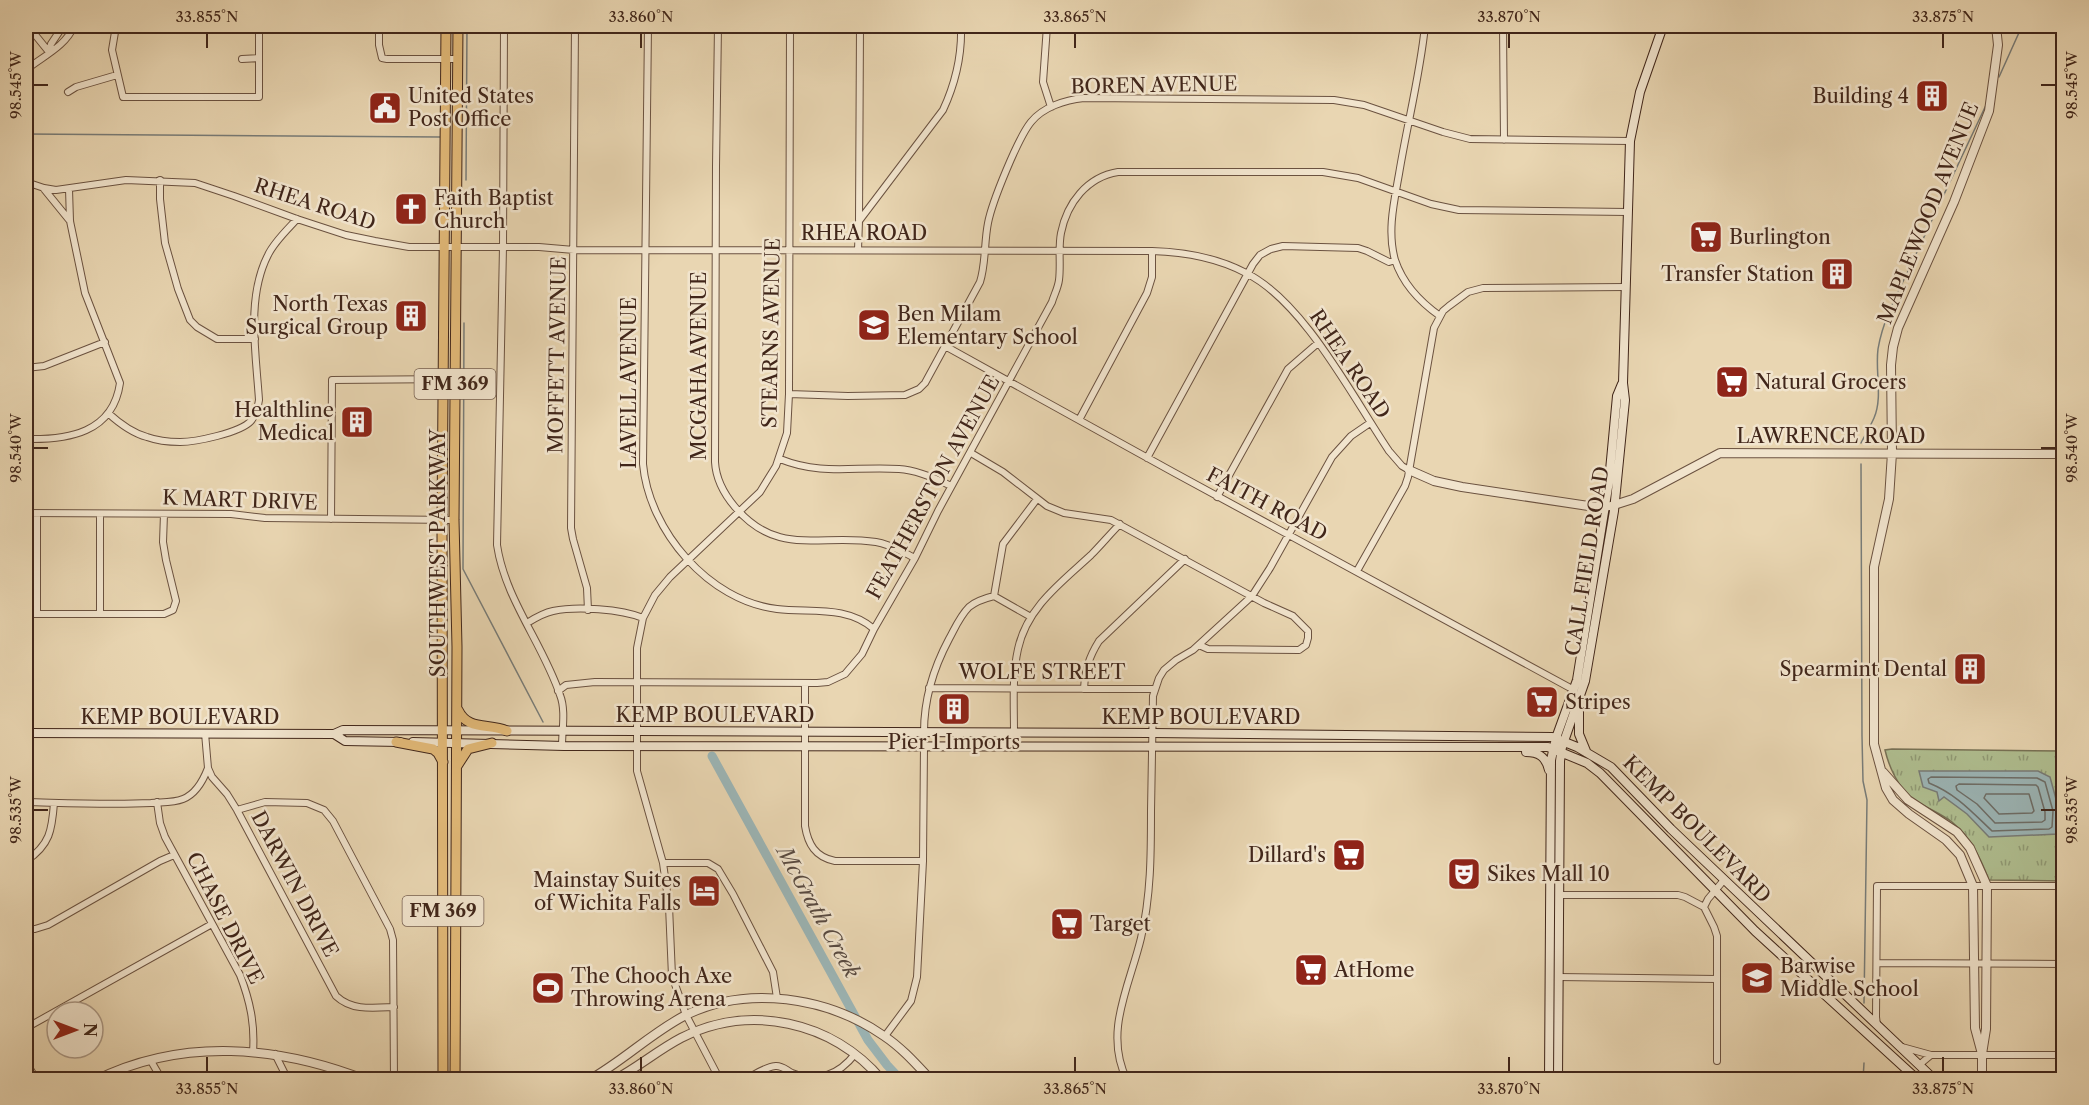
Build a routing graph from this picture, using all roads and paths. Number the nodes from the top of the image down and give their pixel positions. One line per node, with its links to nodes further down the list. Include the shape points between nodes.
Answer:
1 (28, 26): 21 (street)
2 (63, 26): 21 (street)
3 (74, 26): 21 (street, via 62,45)
4 (116, 26): 27 (street, via 112,50)
5 (260, 26): 22 (street)
6 (379, 26): 24 (street, via 382,58)
7 (446, 26): 24 (main road, SOUTHWEST PARKWAY / FM 369)
8 (458, 26): 25 (main road, SOUTHWEST PARKWAY / FM 369)
9 (504, 26): 42 (street)
10 (575, 26): 47 (street, MOFFETT AVENUE)
11 (648, 26): 45 (street, LAVELL AVENUE)
12 (718, 26): 46 (street, MCGAHA AVENUE)
13 (790, 26): 48 (street, STEARNS AVENUE)
14 (860, 26): 40 (street)
15 (961, 26): 40 (street, via 957,74 943,110)
16 (1047, 26): 20 (street); 29 (street, via 1043,81)
17 (1503, 26): 31 (street)
18 (1663, 26): 32 (main road, CALL FIELD ROAD, via 1640,92)
19 (1996, 26): 71 (street, MAPLEWOOD AVENUE, via 1998,45 1989,111 1893,347)
20 (1425, 27): 30 (street)
21 (49, 52): 26 (street)
22 (259, 58): 23 (street); 27 (street, via 259,97 123,96)
23 (242, 59)
24 (446, 59): 25 (street); 43 (main road, SOUTHWEST PARKWAY / FM 369)
25 (457, 59): 44 (main road, SOUTHWEST PARKWAY / FM 369)
26 (26, 70)
27 (117, 75): 28 (street)
28 (68, 92)
29 (1051, 107): 30 (street, BOREN AVENUE, via 1084,98 1334,100); 50 (street, BOREN AVENUE, via 1031,122 1019,141 988,221)
30 (1409, 119): 31 (street, BOREN AVENUE, via 1455,136); 37 (street)
31 (1504, 140): 32 (street, BOREN AVENUE)
32 (1630, 141): 38 (main road, CALL FIELD ROAD)
33 (160, 180): 36 (street, RHEA ROAD, via 126,180); 39 (street, RHEA ROAD, via 195,183); 57 (street, via 165,243 190,320 217,339)
34 (26, 182): 35 (street, RHEA ROAD)
35 (44, 188): 36 (street, RHEA ROAD); 41 (street)
36 (69, 189): 41 (street)
37 (1396, 191): 38 (street, FEATHERSTON AVENUE, via 1459,210); 52 (street, FEATHERSTON AVENUE, via 1352,176 1323,172 1118,172 1093,182 1078,194 1061,232); 53 (street, via 1391,223)
38 (1628, 212): 55 (main road, CALL FIELD ROAD)
39 (297, 219): 43 (street, RHEA ROAD, via 375,241); 57 (street, via 269,252 261,271 255,290)
40 (859, 220): 49 (street)
41 (70, 221): 58 (street, via 85,293)
42 (503, 247): 44 (street, RHEA ROAD); 47 (street, RHEA ROAD); 105 (street, via 497,545 508,587)
43 (444, 248): 44 (street, RHEA ROAD); 62 (main road, SOUTHWEST PARKWAY / FM 369)
44 (456, 248): 63 (main road, SOUTHWEST PARKWAY / FM 369)
45 (646, 249): 46 (street, RHEA ROAD); 47 (street, RHEA ROAD); 91 (street, LAVELL AVENUE, via 644,477 661,524)
46 (716, 249): 48 (street, RHEA ROAD); 80 (street, MCGAHA AVENUE, via 715,468 722,489)
47 (574, 250): 96 (street, MOFFETT AVENUE, via 571,528 587,588)
48 (789, 250): 49 (street, RHEA ROAD); 65 (street, STEARNS AVENUE)
49 (858, 250): 50 (street, RHEA ROAD)
50 (985, 250): 52 (street, RHEA ROAD); 60 (street, BOREN AVENUE, via 981,282)
51 (1152, 250): 52 (street, RHEA ROAD); 54 (street, RHEA ROAD, via 1200,255); 67 (street, via 1152,277 1147,292)
52 (1060, 251): 64 (street, FEATHERSTON AVENUE, via 1059,279 1052,303)
53 (1395, 261): 54 (street, via 1348,247 1283,246 1260,255); 56 (street, via 1414,294)
54 (1248, 273): 59 (street, RHEA ROAD, via 1288,304); 73 (street)
55 (1626, 287): 56 (street, via 1483,288 1462,295); 79 (main road, CALL FIELD ROAD, via 1625,400)
56 (1440, 316): 75 (street, via 1431,337)
57 (255, 339): 66 (street, via 258,407 251,421 240,429 183,442 167,441 133,432)
58 (105, 342): 61 (street, via 44,366); 66 (street, via 120,383 118,398)
59 (1318, 343): 68 (street, RHEA ROAD); 77 (street, via 1288,369)
60 (945, 346): 64 (street, FAITH ROAD); 65 (street, BOREN AVENUE, via 925,383 909,394)
61 (26, 368)
62 (444, 379): 63 (street); 85 (street, via 332,380); 86 (main road, SOUTHWEST PARKWAY / FM 369)
63 (455, 379): 87 (main road, SOUTHWEST PARKWAY / FM 369)
64 (1009, 383): 67 (street, FAITH ROAD); 70 (street, FEATHERSTON AVENUE)
65 (789, 394): 74 (street, STEARNS AVENUE, via 787,433)
66 (108, 413): 69 (street, via 84,431 67,437)
67 (1079, 420): 73 (street, FAITH ROAD)
68 (1370, 423): 75 (street, RHEA ROAD, via 1389,451); 89 (street, via 1332,457)
69 (26, 439)
70 (970, 453): 76 (street, FEATHERSTON AVENUE); 78 (street, via 1003,472)
71 (1892, 453): 72 (street, LAWRENCE ROAD); 79 (street, LAWRENCE ROAD, via 1720,453 1647,492); 147 (street, MAPLEWOOD AVENUE, via 1889,499 1874,567 1873,724)
72 (2064, 454)
73 (1147, 458): 77 (street, FAITH ROAD)
74 (780, 459): 76 (street, via 815,469 900,469); 80 (street, STEARNS AVENUE, via 766,484)
75 (1409, 470): 79 (street, RHEA ROAD, via 1462,487 1577,506); 93 (street, via 1405,486)
76 (951, 486): 90 (street, FEATHERSTON AVENUE)
77 (1217, 496): 89 (street, FAITH ROAD)
78 (1037, 499): 88 (street, via 1064,513 1102,517); 94 (street, via 1003,544)
79 (1610, 506): 104 (main road, CALL FIELD ROAD)
80 (739, 511): 90 (street, MCGAHA AVENUE, via 757,529 776,537 876,542); 91 (street, STEARNS AVENUE)
81 (26, 513): 82 (street, K MART DRIVE)
82 (37, 514): 84 (street, K MART DRIVE); 98 (street)
83 (164, 514): 84 (street, K MART DRIVE); 85 (street, K MART DRIVE); 99 (street, via 163,542 176,601 174,610 165,614)
84 (100, 515): 99 (street)
85 (331, 519): 86 (street, K MART DRIVE)
86 (442, 520): 87 (street, K MART DRIVE); 100 (main road, SOUTHWEST PARKWAY / FM 369)
87 (454, 520): 101 (main road, SOUTHWEST PARKWAY / FM 369)
88 (1120, 524): 92 (street); 102 (street, via 1052,590)
89 (1289, 535): 93 (street, FAITH ROAD); 95 (street)
90 (915, 558): 106 (street, FEATHERSTON AVENUE)
91 (688, 559): 103 (street, STEARNS AVENUE, via 655,595); 106 (street, LAVELL AVENUE, via 720,587 743,599 777,609 838,612)
92 (1185, 560): 95 (street); 112 (street, via 1099,642 1086,668)
93 (1357, 571): 114 (street, FAITH ROAD)
94 (994, 596): 102 (street); 110 (street, via 973,604 959,618)
95 (1252, 596): 107 (street); 107 (street, via 1301,622 1308,631 1306,645 1295,650 1208,649)
96 (588, 610): 103 (street, via 627,612); 105 (street, via 553,611)
97 (26, 614): 98 (street)
98 (37, 614): 99 (street)
99 (100, 614)
100 (443, 615): 101 (main road); 118 (main road, SOUTHWEST PARKWAY / FM 369)
101 (456, 615): 117 (main road, SOUTHWEST PARKWAY / FM 369)
102 (1031, 617): 111 (street, via 1018,647)
103 (643, 618): 108 (street, STEARNS AVENUE)
104 (1591, 619): 114 (main road, CALL FIELD ROAD); 116 (main road, CALL FIELD ROAD)
105 (527, 623): 115 (street)
106 (874, 629): 109 (street, FEATHERSTON AVENUE, via 862,654 845,674 828,682)
107 (1199, 645): 113 (street, via 1164,670)
108 (636, 681): 109 (street, FEATHERSTON AVENUE); 115 (street, FEATHERSTON AVENUE, via 578,683); 122 (street, STEARNS AVENUE)
109 (805, 684): 123 (street)
110 (929, 688): 111 (street, WOLFE STREET); 124 (street)
111 (1014, 688): 112 (street, WOLFE STREET); 127 (street)
112 (1084, 689): 113 (street, WOLFE STREET)
113 (1155, 689): 128 (street)
114 (1574, 690): 130 (main road, CALL FIELD ROAD)
115 (558, 691): 121 (street)
116 (1580, 700): 130 (main road, CALL FIELD ROAD); 143 (main road, via 1579,734)
117 (457, 701): 119 (main road, SOUTHWEST PARKWAY / FM 369); 120 (main road, via 466,722)
118 (444, 731): 119 (main road, KEMP BOULEVARD); 129 (main road, KEMP BOULEVARD, via 343,730); 132 (main road, SOUTHWEST PARKWAY / FM 369)
119 (457, 731): 120 (main road, KEMP BOULEVARD); 133 (main road, SOUTHWEST PARKWAY / FM 369)
120 (507, 731): 121 (main road, KEMP BOULEVARD)
121 (562, 731): 122 (main road, KEMP BOULEVARD); 135 (street)
122 (636, 731): 123 (main road, KEMP BOULEVARD); 136 (street, STEARNS AVENUE)
123 (805, 732): 124 (main road, KEMP BOULEVARD); 137 (street)
124 (924, 732): 127 (main road, KEMP BOULEVARD); 138 (main road)
125 (26, 733): 126 (main road, KEMP BOULEVARD)
126 (205, 733): 129 (main road, KEMP BOULEVARD); 145 (street)
127 (1014, 733): 128 (main road, KEMP BOULEVARD); 139 (main road)
128 (1152, 733): 130 (main road, KEMP BOULEVARD, via 1538,735); 140 (street)
129 (334, 734): 131 (main road, KEMP BOULEVARD, via 345,741)
130 (1560, 740): 142 (main road); 143 (main road, KEMP BOULEVARD)
131 (396, 742): 132 (main road, KEMP BOULEVARD); 144 (main road, via 433,749)
132 (444, 743): 133 (main road, KEMP BOULEVARD); 144 (main road, SOUTHWEST PARKWAY / FM 369)
133 (456, 743): 134 (main road, KEMP BOULEVARD); 146 (main road, SOUTHWEST PARKWAY / FM 369)
134 (492, 743): 135 (main road, KEMP BOULEVARD); 146 (main road, via 468,749)
135 (562, 746): 136 (main road, KEMP BOULEVARD)
136 (636, 746): 137 (main road, KEMP BOULEVARD); 156 (street, STEARNS AVENUE, via 638,780)
137 (805, 746): 138 (main road, KEMP BOULEVARD); 155 (street, via 805,826 811,847 835,861)
138 (924, 746): 139 (main road, KEMP BOULEVARD); 155 (street)
139 (1015, 746): 140 (main road, KEMP BOULEVARD)
140 (1152, 746): 141 (main road, KEMP BOULEVARD); 210 (street, via 1148,899 1117,1031)
141 (1506, 747): 142 (main road, KEMP BOULEVARD); 148 (main road, via 1539,754 1547,762)
142 (1557, 750): 148 (main road); 161 (main road, KEMP BOULEVARD, via 1600,773); 162 (main road)
143 (1586, 752): 157 (main road, KEMP BOULEVARD, via 1611,767)
144 (443, 764): 166 (main road, SOUTHWEST PARKWAY / FM 369)
145 (208, 768): 151 (street, via 203,781 186,798); 152 (street, DARWIN DRIVE)
146 (456, 768): 167 (main road, SOUTHWEST PARKWAY / FM 369)
147 (1881, 770): 158 (street, MAPLEWOOD AVENUE, via 1893,800 1960,855); 159 (street, MAPLEWOOD AVENUE, via 1908,800 1957,832 1970,848)
148 (1550, 783): 174 (main road)
149 (26, 802): 150 (street)
150 (54, 802): 151 (street); 154 (street, via 50,833 38,853)
151 (157, 802): 153 (street, CHASE DRIVE, via 160,823)
152 (237, 810): 177 (street, DARWIN DRIVE, via 336,996 357,1007); 177 (street, via 257,803 307,803 324,810 333,821 390,929)
153 (174, 855): 164 (street, CHASE DRIVE); 165 (street, via 48,925)
154 (26, 861)
155 (923, 861): 183 (street, via 916,984 911,1001)
156 (663, 863): 176 (street, via 708,863 718,869 773,972); 178 (street, STEARNS AVENUE, via 672,976)
157 (1724, 880): 161 (street); 168 (main road, KEMP BOULEVARD)
158 (1973, 886): 159 (street); 170 (street, via 1877,886); 172 (street, MAPLEWOOD AVENUE)
159 (1987, 886): 160 (street); 171 (street, MAPLEWOOD AVENUE)
160 (2064, 886)
161 (1715, 890): 163 (street); 169 (main road, KEMP BOULEVARD)
162 (1559, 895): 163 (street, via 1678,895); 174 (main road)
163 (1704, 907): 175 (street, via 1717,936)
164 (212, 924): 181 (street); 185 (street, CHASE DRIVE, via 246,991 254,1032)
165 (26, 928)
166 (443, 931): 167 (main road); 202 (main road, SOUTHWEST PARKWAY / FM 369)
167 (455, 933): 203 (main road, SOUTHWEST PARKWAY / FM 369)
168 (1791, 944): 169 (main road); 180 (main road, KEMP BOULEVARD)
169 (1781, 955): 195 (main road, KEMP BOULEVARD)
170 (1877, 963): 172 (street); 180 (street)
171 (1986, 963): 172 (street); 173 (street); 189 (street, MAPLEWOOD AVENUE)
172 (1975, 964): 189 (street, MAPLEWOOD AVENUE, via 1976,1028)
173 (2064, 964)
174 (1554, 977): 175 (street); 179 (main road)
175 (1718, 979): 192 (street)
176 (777, 999): 178 (street, via 735,1001); 183 (street, via 820,1005 848,1015)
177 (394, 1007): 201 (street)
178 (686, 1015): 182 (street, STEARNS AVENUE); 204 (street)
179 (1554, 1020): 211 (main road); 212 (main road)
180 (1877, 1026): 184 (main road, KEMP BOULEVARD)
181 (26, 1028)
182 (695, 1032): 187 (street, via 727,1022 791,1023 824,1035); 205 (street); 206 (street, STEARNS AVENUE)
183 (885, 1036): 209 (street)
184 (1898, 1045): 188 (street); 194 (main road, KEMP BOULEVARD)
185 (253, 1052): 186 (street); 191 (street, via 210,1051)
186 (275, 1054): 199 (street); 200 (street, via 315,1062)
187 (855, 1054): 207 (street, via 838,1071 823,1077 808,1078 772,1066); 208 (street)
188 (1930, 1054): 189 (street); 194 (street)
189 (1982, 1054): 190 (street); 214 (street, MAPLEWOOD AVENUE)
190 (2064, 1055)
191 (151, 1061): 197 (street); 198 (street)
192 (1717, 1061)
193 (26, 1063): 196 (street)
194 (1919, 1065): 195 (main road); 213 (main road, KEMP BOULEVARD)
195 (1915, 1077)
196 (37, 1080)
197 (96, 1080)
198 (162, 1080)
199 (288, 1080)
200 (366, 1080)
201 (394, 1080)
202 (443, 1080)
203 (455, 1080)
204 (589, 1080)
205 (614, 1080)
206 (720, 1080)
207 (744, 1080)
208 (882, 1080)
209 (931, 1080)
210 (1127, 1080)
211 (1549, 1080)
212 (1558, 1080)
213 (1935, 1080)
214 (1982, 1080)

